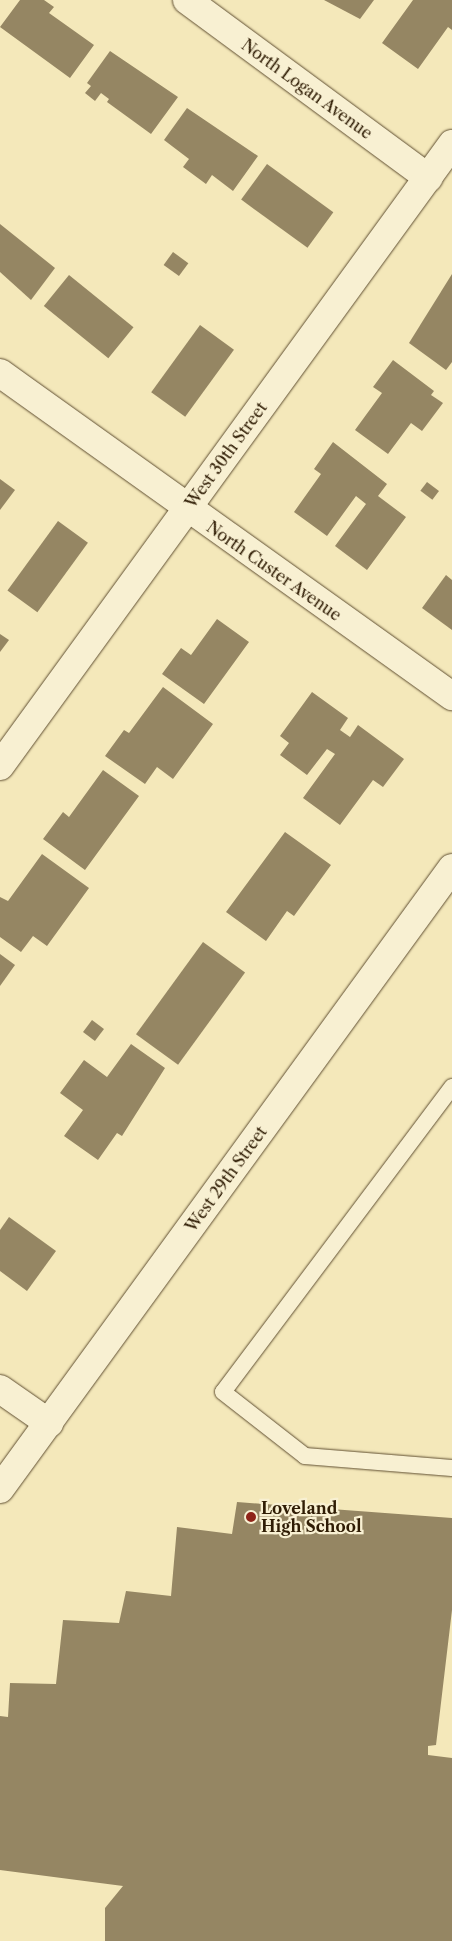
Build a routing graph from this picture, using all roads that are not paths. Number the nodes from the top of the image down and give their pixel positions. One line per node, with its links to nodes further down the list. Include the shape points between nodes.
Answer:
1 (187, 0): 3 (street, North Logan Avenue)
2 (452, 144): 3 (street, West 30th Street)
3 (428, 178): 5 (street, West 30th Street)
4 (0, 374): 5 (street, North Custer Avenue)
5 (186, 510): 6 (street, North Custer Avenue); 7 (street, West 30th Street)
6 (452, 696)
7 (0, 766)
8 (452, 868): 11 (street, West 29th Street)
9 (452, 1087): 12 (lane, via 223,1392 305,1456)
10 (0, 1389): 11 (street)
11 (49, 1423): 13 (street, West 29th Street)
12 (452, 1468)
13 (0, 1489)

